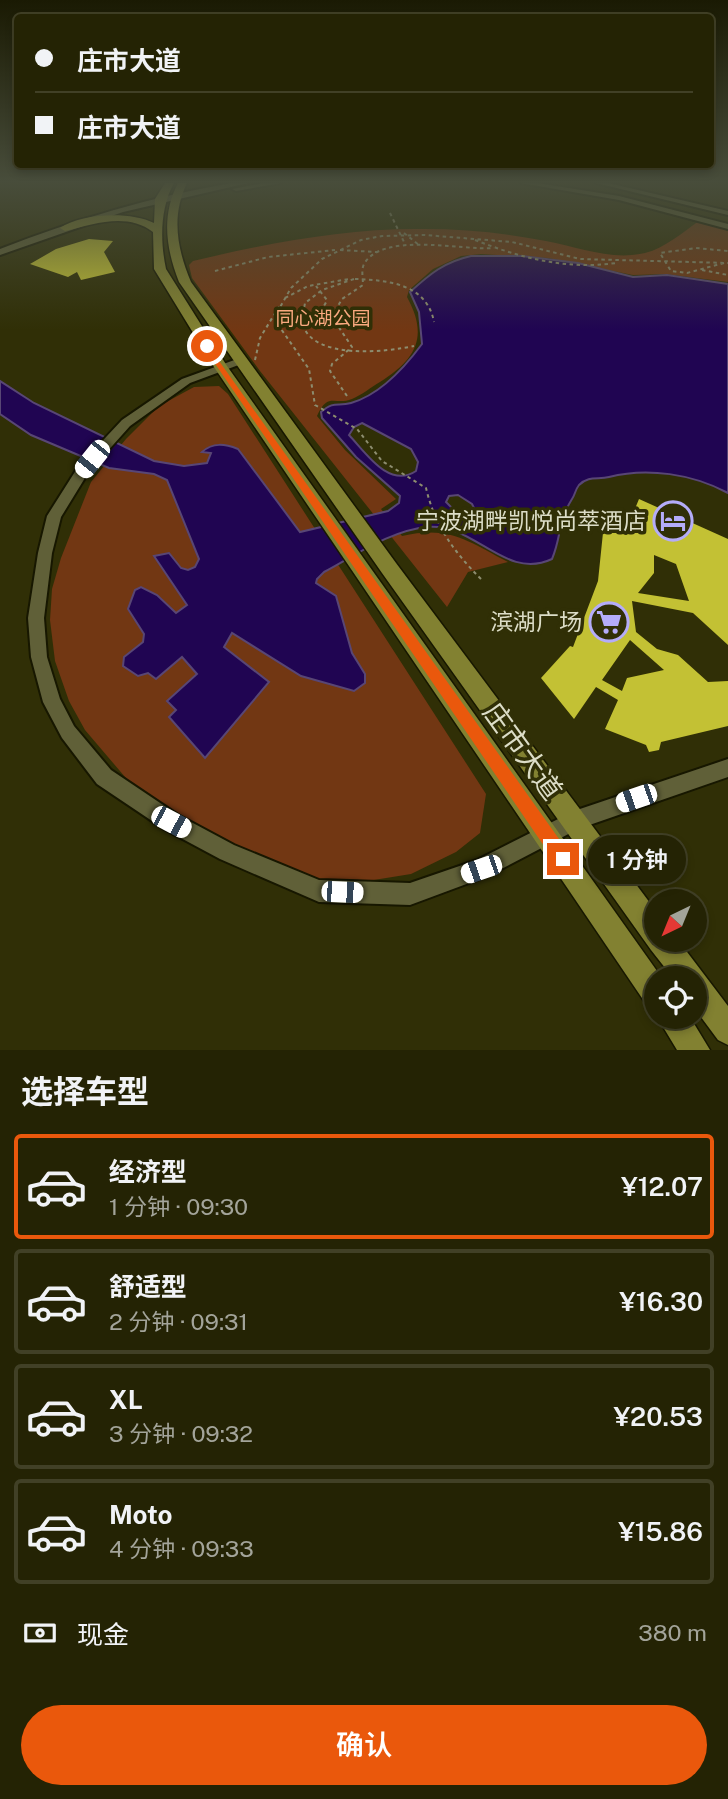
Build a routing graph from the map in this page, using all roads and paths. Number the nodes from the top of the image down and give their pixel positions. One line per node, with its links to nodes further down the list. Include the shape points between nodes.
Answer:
1 (42, 232): 9 (street)
2 (54, 232): 13 (street)
3 (158, 232): 32 (main road, via 157,252 166,283)
4 (172, 232): 33 (main road, via 178,267)
5 (402, 232): 6 (path); 7 (path); 8 (path); 11 (path)
6 (471, 239): 10 (path); 16 (path, via 519,244 557,256)
7 (405, 245): 8 (path); 14 (path)
8 (419, 245): 10 (path, via 462,251)
9 (0, 247)
10 (494, 248): 16 (path, via 553,262)
11 (337, 250): 14 (path); 19 (path, via 268,257); 25 (path, via 308,270)
12 (728, 251): 15 (path, via 677,248 660,253)
13 (0, 252)
14 (378, 252): 22 (path, via 365,263)
15 (663, 260): 16 (path); 17 (path); 18 (path, via 671,271)
16 (621, 262)
17 (728, 262): 18 (path)
18 (700, 270): 20 (path)
19 (215, 271)
20 (728, 275)
21 (354, 279): 22 (path); 23 (path); 24 (path)
22 (364, 279): 29 (path, via 419,293 432,306); 31 (path, via 334,313 351,341)
23 (314, 285): 24 (path); 25 (path)
24 (322, 290): 28 (path, via 305,303); 28 (path, via 326,306)
25 (284, 299): 26 (path)
26 (281, 304): 27 (path); 33 (path)
27 (279, 320): 28 (path); 36 (path, via 282,332 307,363 314,401 361,435 382,461 426,488 430,513 448,545)
28 (302, 320): 31 (path, via 314,339)
29 (434, 322)
30 (414, 346): 31 (path, via 380,353)
31 (348, 352): 34 (path, via 330,371)
32 (220, 367): 33 (street); 35 (main road, via 318,503); 39 (street, via 186,381 126,424 83,471 54,516 36,618 39,657 52,702 86,758 104,778 171,822 227,852 319,891 410,894 481,869)
33 (244, 367): 35 (main road, via 342,500)
34 (347, 396)
35 (382, 578): 38 (main road, 庄市大道); 39 (main road, 庄市大道)
36 (481, 579)
37 (728, 768): 38 (street)
38 (574, 821): 39 (street); 40 (main road, 庄市大道)
39 (547, 836): 41 (main road, 庄市大道)
40 (644, 917)
41 (644, 977)
42 (707, 1001): 44 (main road)
43 (680, 1029): 45 (main road)
44 (728, 1030)
45 (695, 1050)

